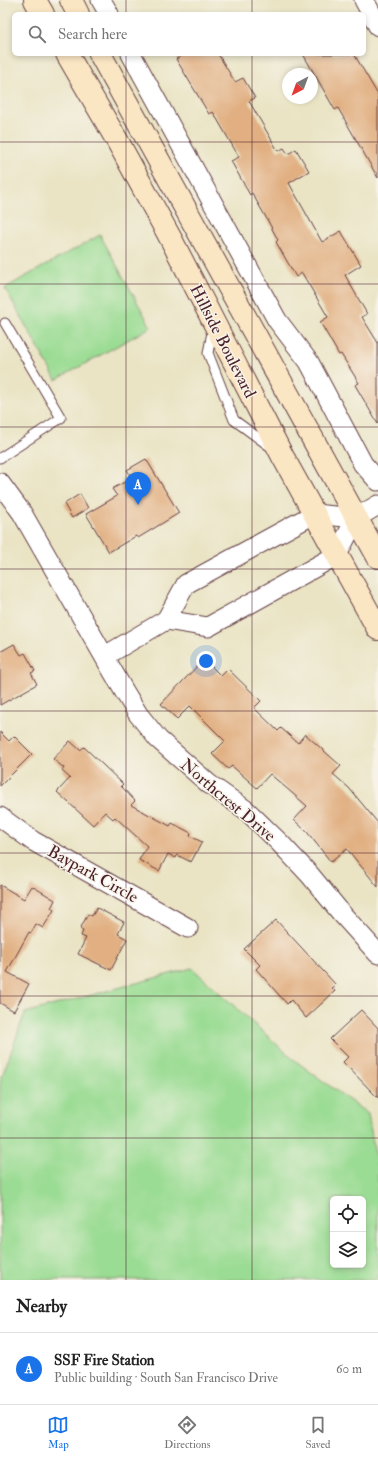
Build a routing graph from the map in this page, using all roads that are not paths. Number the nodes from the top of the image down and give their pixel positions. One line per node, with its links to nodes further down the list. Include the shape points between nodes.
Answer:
1 (35, 0): 5 (main road)
2 (70, 0): 6 (main road)
3 (102, 0): 7 (street)
4 (364, 0): 8 (street)
5 (42, 12)
6 (77, 12)
7 (108, 12)
8 (378, 26)
9 (68, 56): 17 (main road, Hillside Boulevard, via 118,142)
10 (101, 56): 18 (main road, Hillside Boulevard)
11 (132, 56): 14 (street, via 277,320 308,362 363,464)
12 (5, 323): 13 (lane, via 61,418)
13 (0, 458)
14 (378, 481)
15 (0, 483): 23 (street, Northcrest Drive, via 22,513)
16 (378, 505): 18 (street)
17 (314, 514): 18 (street); 19 (main road, Hillside Boulevard); 21 (street, via 186,584)
18 (356, 518): 19 (street); 20 (main road, Hillside Boulevard)
19 (337, 555): 21 (street, via 208,627); 22 (main road, Hillside Boulevard)
20 (378, 558)
21 (166, 620): 23 (street)
22 (378, 629)
23 (105, 656): 26 (street, Northcrest Drive, via 138,714 158,739 209,784 246,810 269,832 310,874)
24 (0, 817): 25 (street, Baypark Circle, via 33,841)
25 (188, 928)
26 (378, 954)

